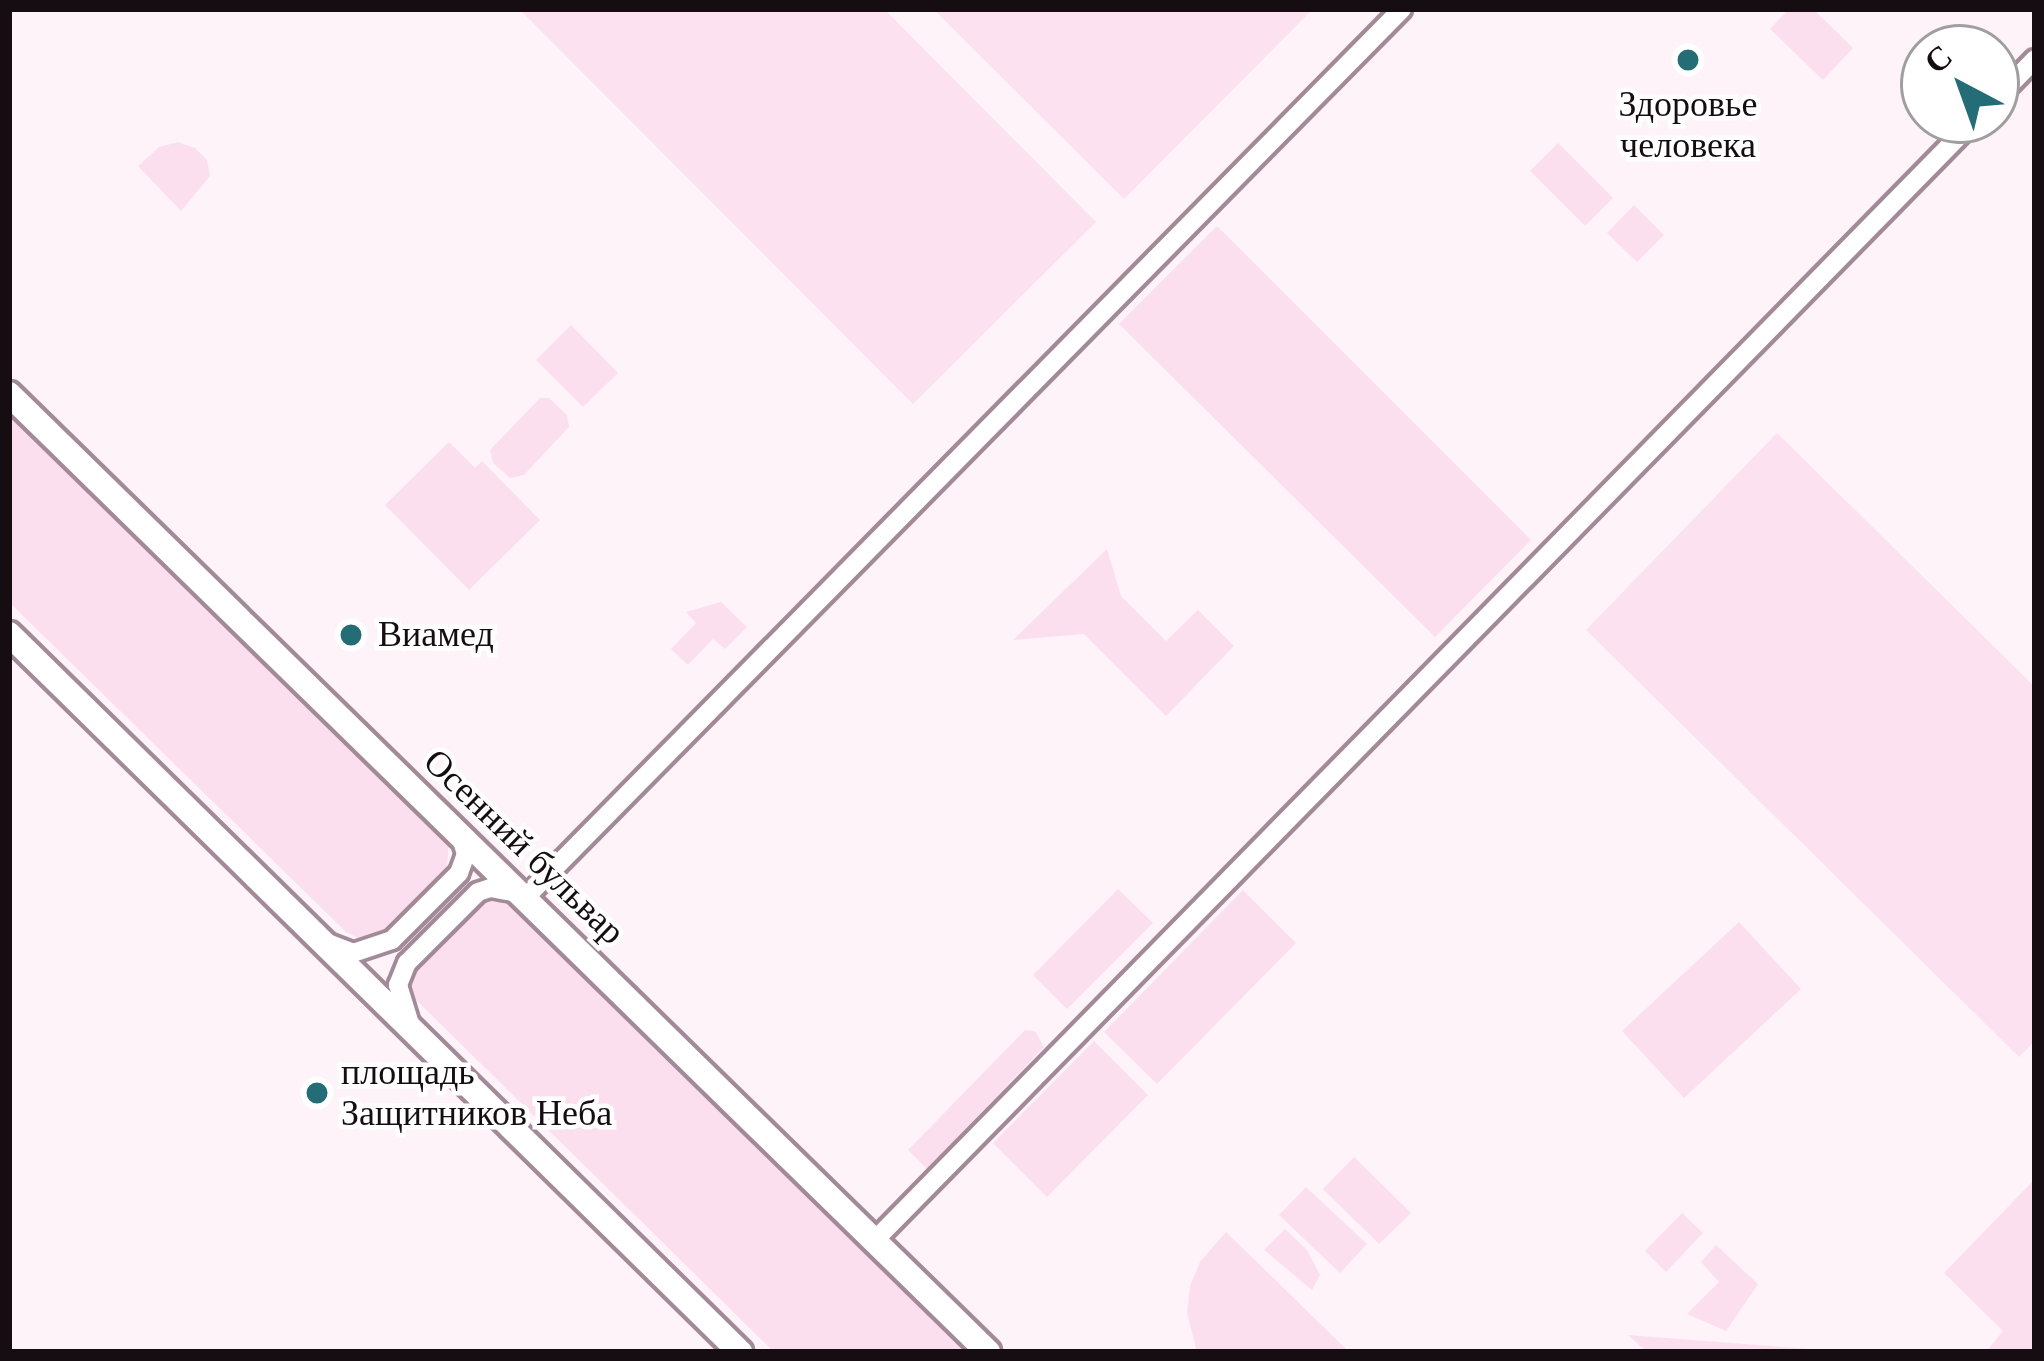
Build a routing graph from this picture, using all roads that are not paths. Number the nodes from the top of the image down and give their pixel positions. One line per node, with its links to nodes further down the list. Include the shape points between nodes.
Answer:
1 (1402, 9): 6 (street)
2 (1951, 144): 9 (street)
3 (9, 394): 5 (street, Осенний бульвар)
4 (9, 634): 7 (street)
5 (452, 827): 6 (street, Осенний бульвар); 7 (street, via 465,846 463,867 392,940 353,953)
6 (523, 897): 8 (street, via 478,892 407,963 398,985); 9 (street, Осенний бульвар)
7 (316, 935): 8 (street)
8 (415, 1033): 10 (street)
9 (875, 1240): 11 (street, Осенний бульвар)
10 (740, 1352)
11 (988, 1352)

